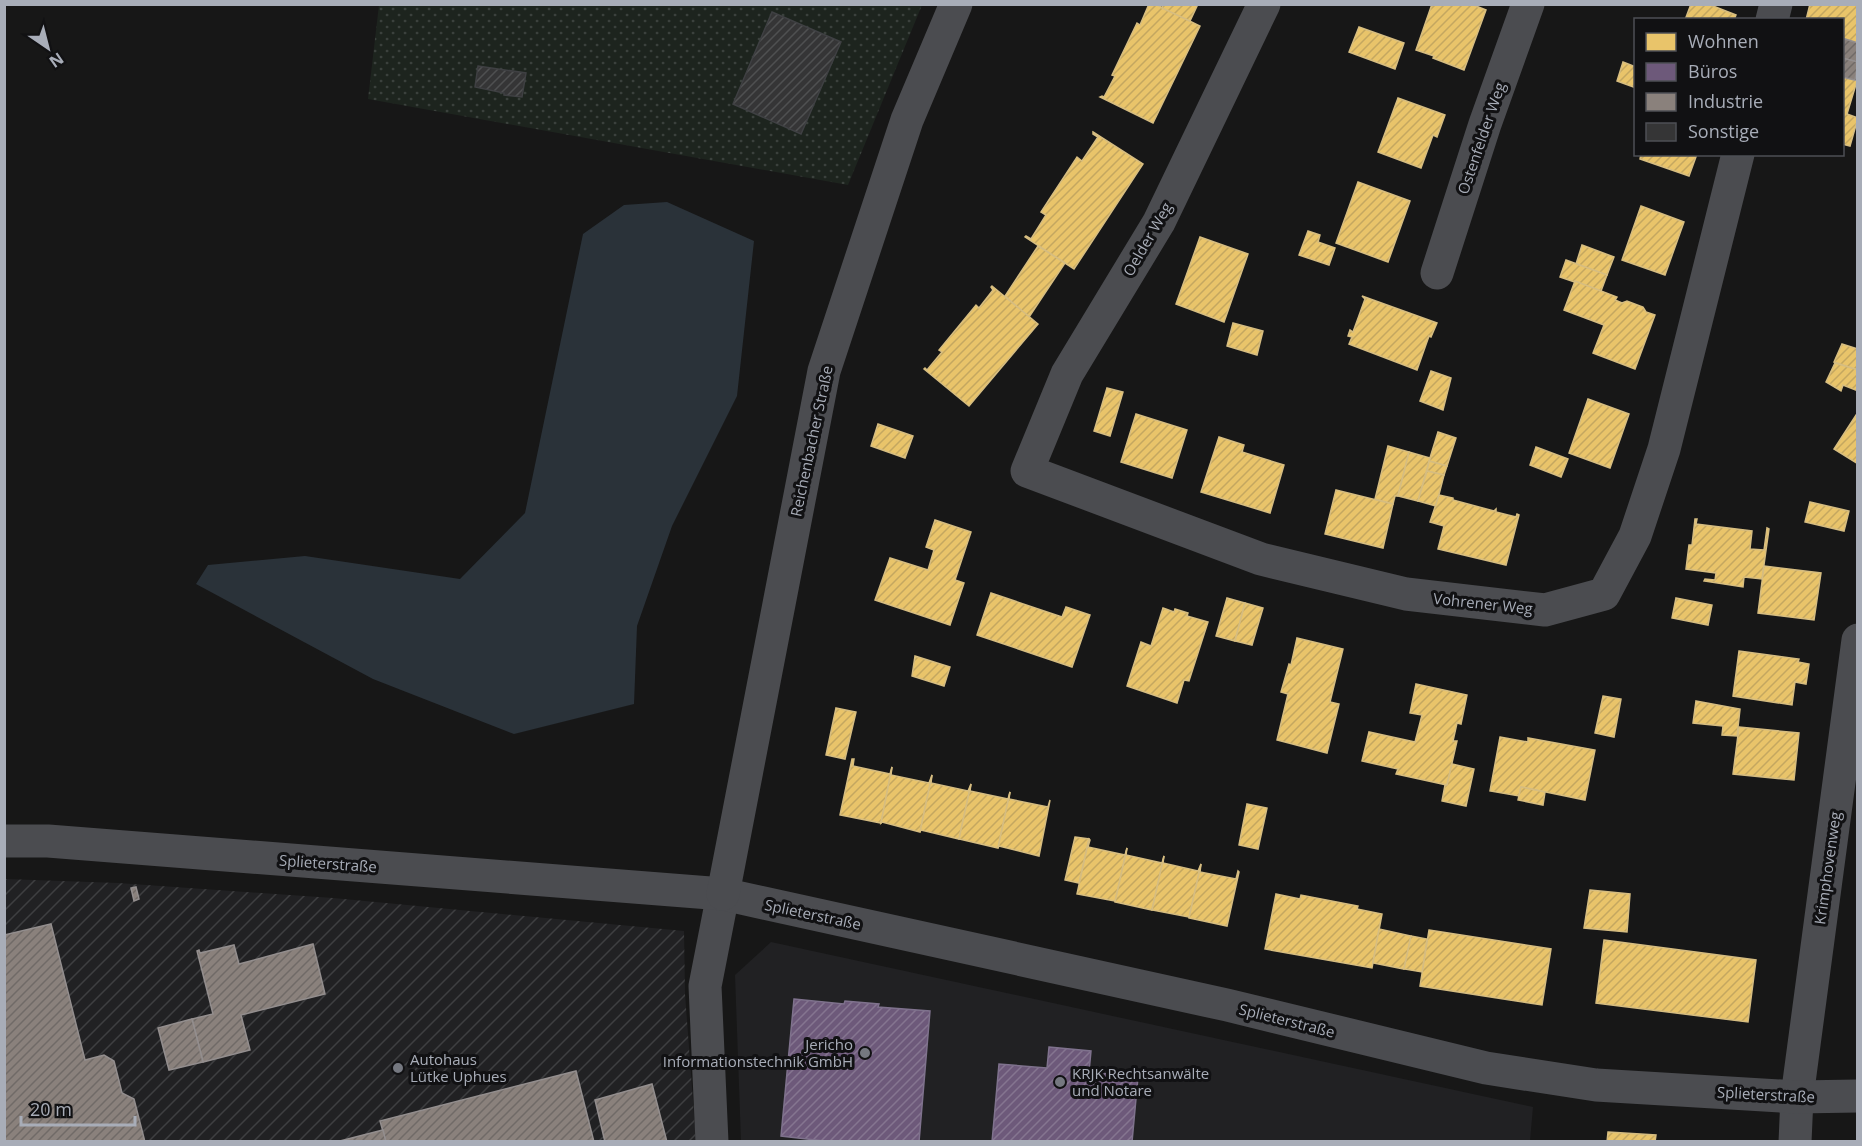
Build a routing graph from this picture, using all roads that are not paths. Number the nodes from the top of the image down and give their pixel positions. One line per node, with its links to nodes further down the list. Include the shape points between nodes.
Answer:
1 (956, 4): 9 (street, Reichenbacher Straße, via 907,120 824,371)
2 (1264, 4): 6 (street, Oelder Weg, via 1159,222 1067,374)
3 (1528, 4): 5 (street, Ostenfelder Weg)
4 (1737, 156): 6 (street, Vohrener Weg, via 1664,449 1635,536 1604,594 1545,610 1406,594 1261,559)
5 (1437, 273)
6 (1027, 471)
7 (1857, 640): 11 (street, Krimphovenweg)
8 (4, 840): 9 (street, Splieterstraße)
9 (723, 894): 11 (street, Splieterstraße, via 1227,1005 1486,1068 1596,1085); 12 (street, via 705,986)
10 (1857, 1096): 11 (street, Splieterstraße)
11 (1797, 1097): 13 (street, Krimphovenweg)
12 (712, 1142)
13 (1795, 1142)

